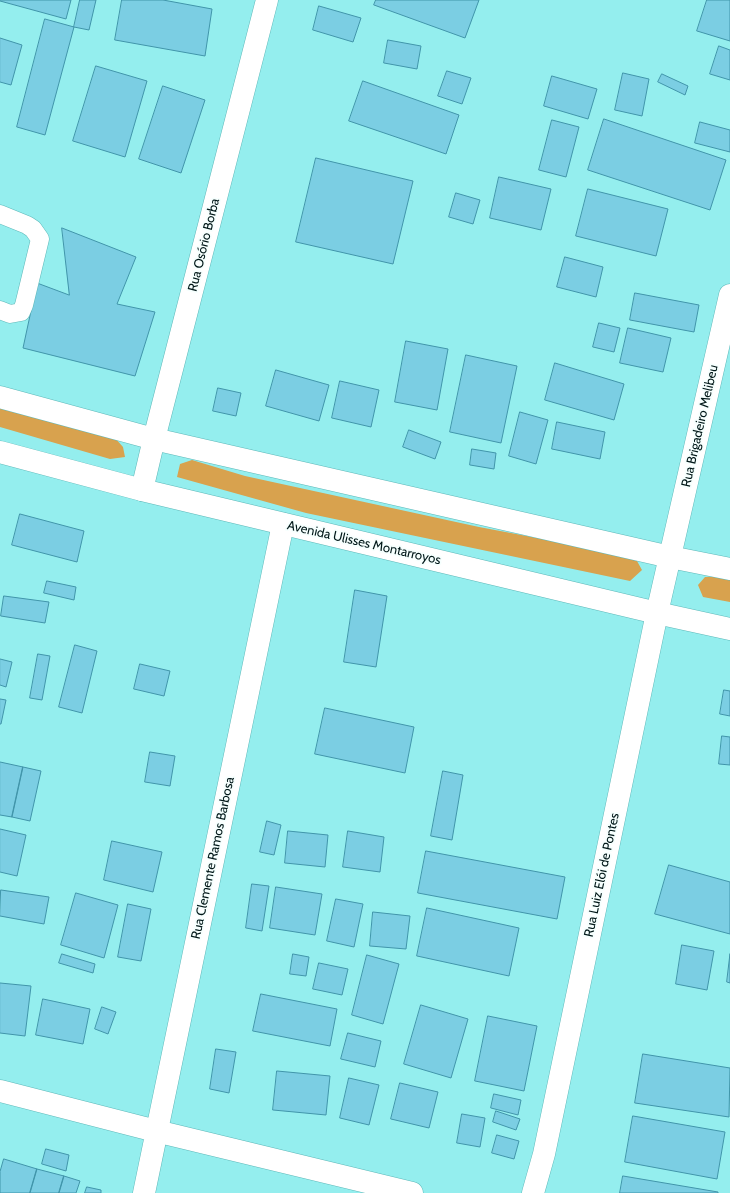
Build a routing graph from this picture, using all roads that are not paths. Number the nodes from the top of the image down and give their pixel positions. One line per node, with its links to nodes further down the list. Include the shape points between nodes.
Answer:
1 (267, 0): 6 (street, Rua Osório Borba)
2 (0, 214): 4 (lane, via 33,228 40,239 21,312 10,314)
3 (730, 295): 10 (street, Rua Brigadeiro Melibeu)
4 (0, 310)
5 (0, 397): 6 (street)
6 (154, 439): 8 (street, Rua Osório Borba); 10 (street)
7 (0, 452): 8 (street, Avenida Ulisses Montarroyos)
8 (142, 490): 9 (street, Avenida Ulisses Montarroyos)
9 (283, 524): 12 (street, Avenida Ulisses Montarroyos); 15 (street, Rua Clemente Ramos Barbosa)
10 (670, 557): 11 (street); 12 (street, Rua Luiz Elói de Pontes)
11 (730, 569)
12 (657, 614): 13 (street, Avenida Ulisses Montarroyos); 18 (street, Rua Luiz Elói de Pontes, via 544,1154)
13 (730, 629)
14 (0, 1091): 15 (street)
15 (156, 1131): 16 (street, Rua Clemente Ramos Barbosa); 17 (street)
16 (144, 1193)
17 (412, 1193)
18 (532, 1193)

